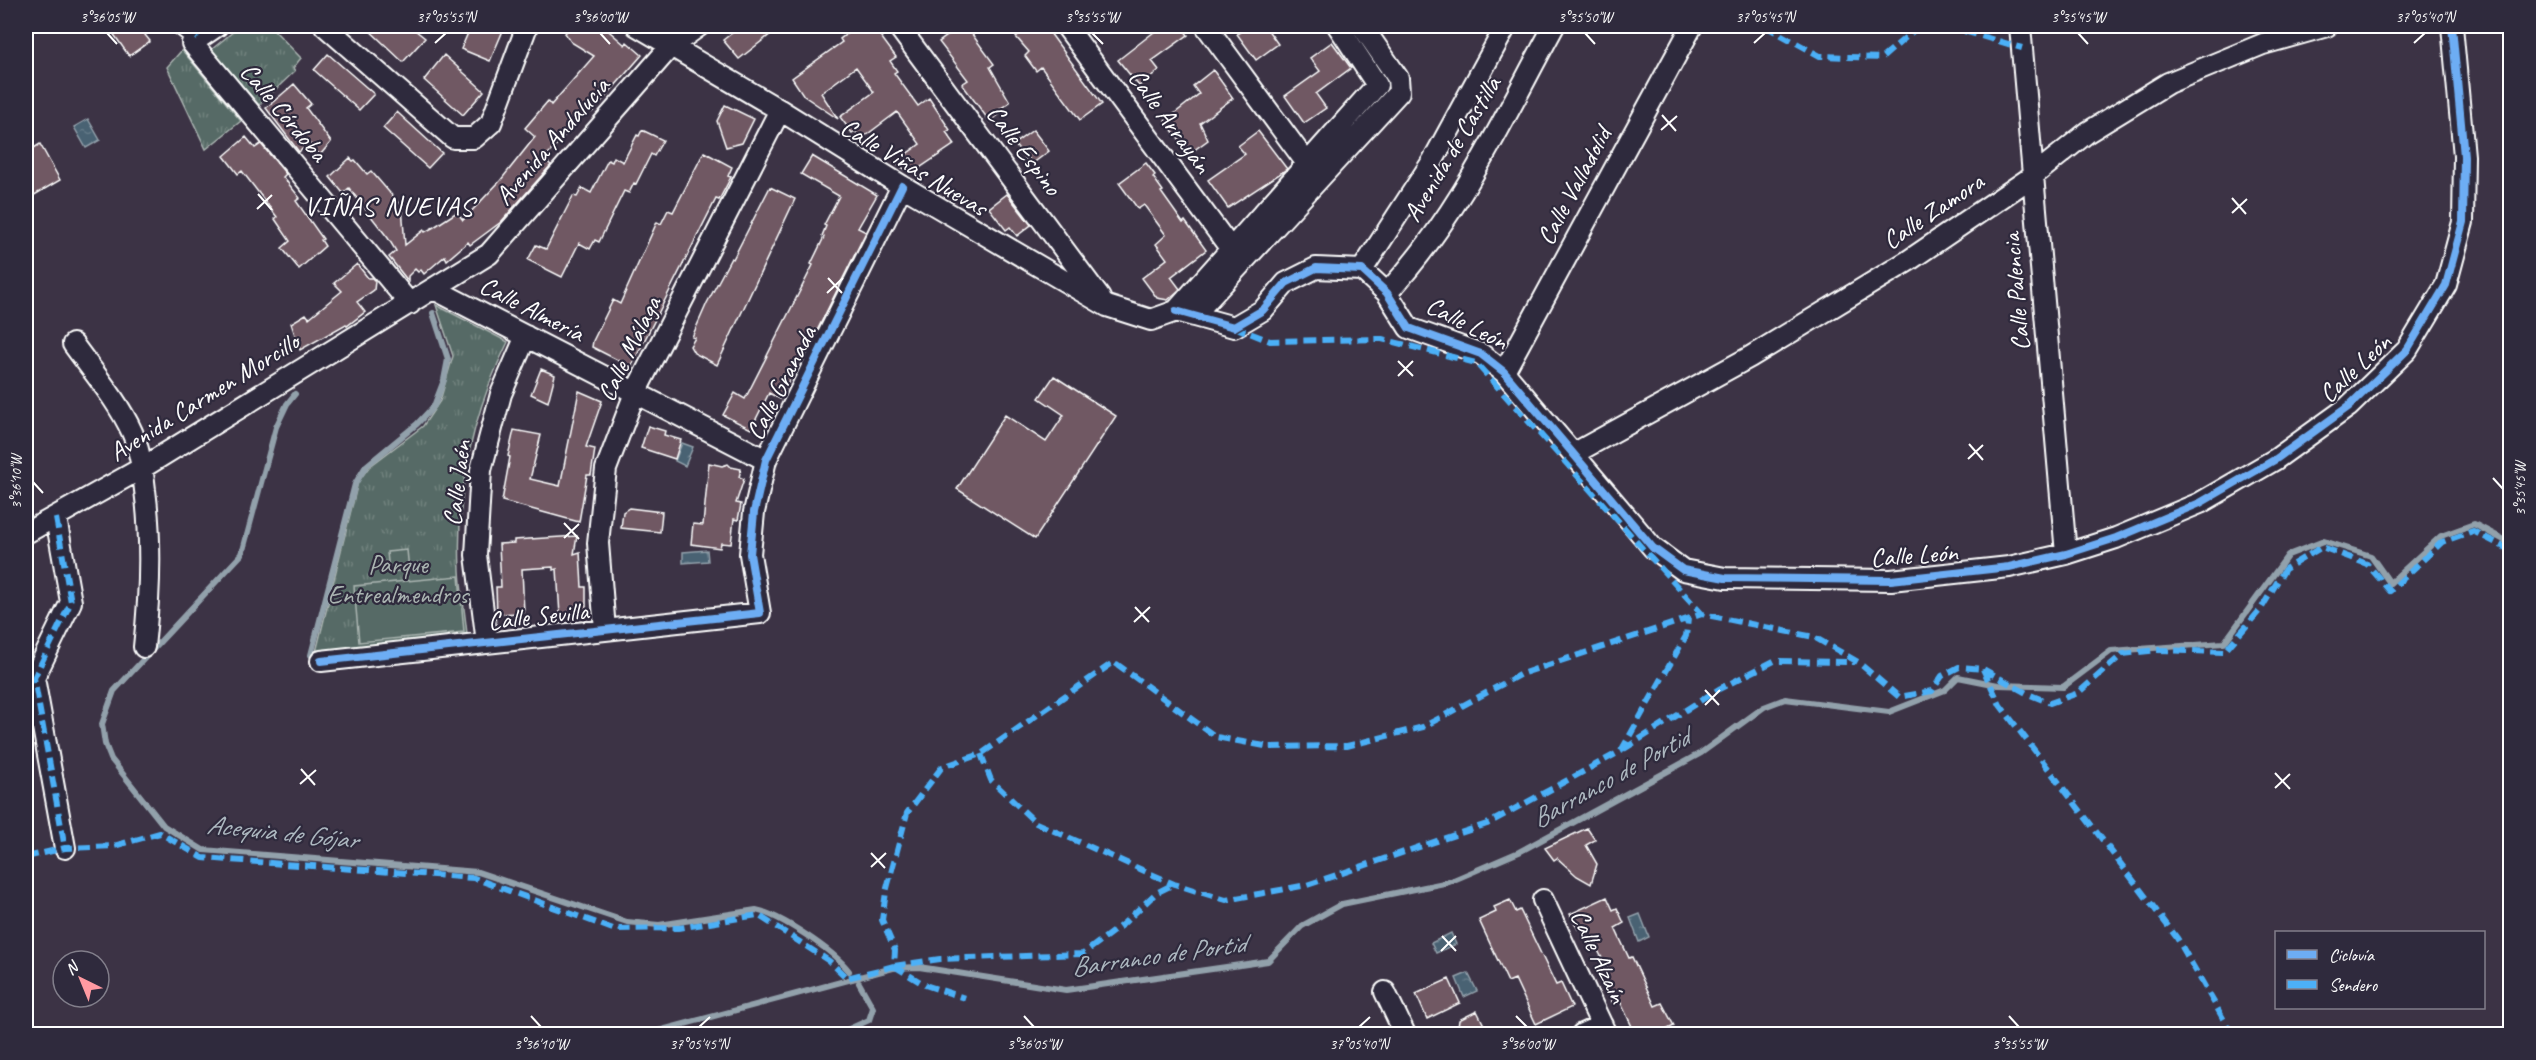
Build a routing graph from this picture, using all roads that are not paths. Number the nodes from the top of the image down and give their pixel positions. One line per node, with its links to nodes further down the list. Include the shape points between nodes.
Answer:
1 (218, 26): 16 (street)
2 (326, 26): 3 (street, via 453,138 474,138 491,123)
3 (527, 26)
4 (638, 26): 18 (street, Calle Viñas Nuevas)
5 (699, 26): 18 (street, Avenida Andalucía)
6 (898, 26): 28 (street, Calle Espino)
7 (1066, 26): 23 (street, Calle Arrayán)
8 (1206, 26): 20 (street)
9 (1364, 26): 17 (street); 20 (street, via 1398,78 1399,92)
10 (1506, 26): 24 (street, Avenida de Castilla, via 1432,162)
11 (1554, 26): 26 (street, Avenida de Castilla, via 1467,185 1412,266)
12 (1692, 26): 32 (street, Calle Valladolid)
13 (2020, 26): 21 (street, Calle Palencia)
14 (2327, 26): 21 (street, Calle Zamora, via 2263,44 2168,83 2088,132)
15 (2452, 26): 39 (street, Calle León, via 2464,156 2463,222 2446,285 2408,350 2348,407 2276,459 2200,503)
16 (191, 32): 27 (street, Calle Córdoba, via 192,43)
17 (1344, 34): 20 (street, via 1377,85)
18 (665, 36): 19 (street, Calle Viñas Nuevas); 25 (street, Avenida Andalucía, via 489,254)
19 (780, 110): 22 (street, Calle Viñas Nuevas); 33 (street, Calle Málaga)
20 (1313, 172): 23 (street)
21 (2033, 176): 34 (street, Calle Zamora, via 1908,261 1750,357); 39 (street, Calle Palencia)
22 (902, 186): 28 (street, Calle Viñas Nuevas); 35 (street, Calle Granada)
23 (1236, 256): 29 (street)
24 (1362, 270): 26 (street, Calle León); 29 (street, via 1316,268 1286,283 1263,310 1234,327)
25 (434, 289): 27 (street, Avenida Andalucía); 30 (street, Calle Almería)
26 (1387, 292): 32 (street, Calle León, via 1409,328 1481,354)
27 (410, 304): 36 (street, Avenida Carmen Morcillo)
28 (1107, 306): 29 (street, Calle Viñas Nuevas, via 1151,320)
29 (1185, 314)
30 (526, 336): 33 (street, Calle Almería); 42 (street, Calle Jaén, via 501,394 482,470 476,555)
31 (73, 344): 36 (street, via 132,433)
32 (1504, 372): 34 (street, Calle León)
33 (635, 393): 35 (street, Calle Almería); 41 (street, Calle Málaga, via 606,469 598,543)
34 (1573, 454): 39 (street, Calle León, via 1653,548 1683,570 1725,578 1891,580 2009,567)
35 (766, 460): 40 (street, Calle Granada, via 754,512 750,554)
36 (142, 468): 37 (street, Avenida Carmen Morcillo); 43 (street, via 150,528 151,589)
37 (56, 518): 38 (street, Avenida Carmen Morcillo); 45 (street, via 71,602 34,678)
38 (26, 533)
39 (2066, 554)
40 (760, 613): 41 (street, Calle Sevilla)
41 (605, 630): 42 (street, Calle Sevilla)
42 (487, 643): 44 (street, Calle Sevilla)
43 (144, 646)
44 (321, 662)
45 (65, 848)
46 (1543, 900): 48 (street, Calle Alzaín)
47 (1385, 992): 49 (street)
48 (1604, 1030): 50 (street)
49 (1405, 1035)
50 (1582, 1035)

